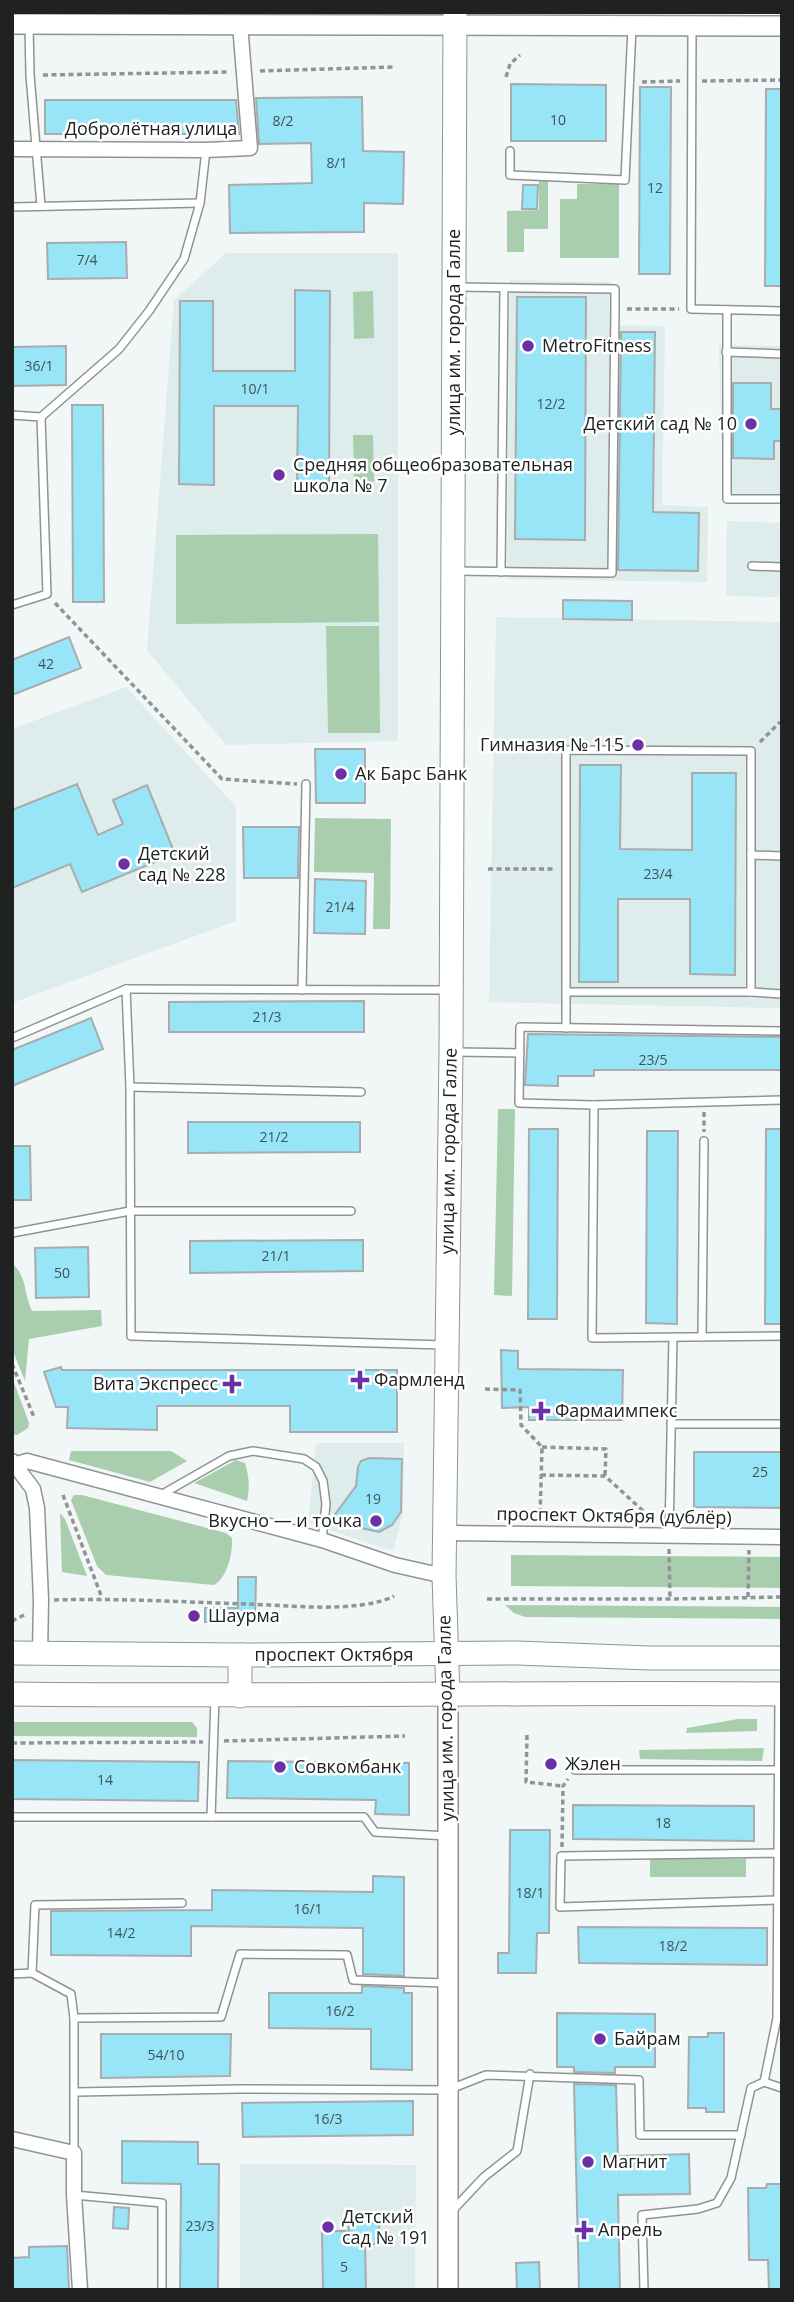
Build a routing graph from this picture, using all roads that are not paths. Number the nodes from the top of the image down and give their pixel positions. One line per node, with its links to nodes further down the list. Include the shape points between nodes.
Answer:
1 (759, 12): 6 (main road)
2 (104, 18): 4 (main road); 5 (main road)
3 (455, 19): 5 (main road); 7 (main road); 16 (main road, улица им. города Галле)
4 (21, 24): 10 (lane)
5 (240, 24): 11 (street, Добролётная улица, via 250,148)
6 (782, 25): 8 (main road)
7 (632, 26): 8 (main road); 12 (lane, via 625,180 510,176)
8 (692, 26): 18 (lane, via 691,309)
9 (12, 149): 10 (street, Добролётная улица)
10 (36, 149): 11 (street, Добролётная улица); 14 (lane)
11 (206, 150): 13 (lane)
12 (510, 150)
13 (200, 203): 14 (lane); 23 (lane, via 184,258 149,311 119,349)
14 (41, 206): 15 (lane)
15 (12, 207)
16 (454, 287): 17 (lane); 27 (main road, улица им. города Галле)
17 (503, 288): 28 (lane); 28 (lane, via 615,289 615,309 612,573)
18 (727, 310): 19 (lane); 20 (lane)
19 (782, 311)
20 (726, 352): 21 (lane); 24 (lane, via 727,499)
21 (782, 354)
22 (12, 415): 23 (lane)
23 (41, 417): 29 (lane, via 47,594)
24 (782, 499)
25 (752, 566): 26 (lane)
26 (782, 568)
27 (453, 571): 28 (lane); 35 (main road, улица им. города Галле)
28 (501, 572)
29 (12, 605)
30 (306, 784): 34 (lane)
31 (751, 855): 32 (lane); 36 (lane, via 751,751 566,750); 37 (lane)
32 (782, 856)
33 (126, 989): 34 (lane); 41 (lane); 44 (lane)
34 (302, 990): 35 (lane)
35 (451, 990): 42 (main road, улица им. города Галле)
36 (566, 992): 37 (lane); 39 (lane)
37 (751, 992): 38 (lane)
38 (782, 994)
39 (566, 1028): 40 (lane); 43 (lane, via 520,1027)
40 (782, 1031)
41 (12, 1038)
42 (451, 1052): 43 (lane); 55 (main road, улица им. города Галле)
43 (520, 1052): 47 (lane, via 519,1103)
44 (130, 1087): 45 (lane); 49 (lane)
45 (361, 1092)
46 (782, 1100): 47 (lane)
47 (594, 1105): 53 (lane, via 592,1338)
48 (704, 1141): 54 (lane)
49 (130, 1211): 50 (lane); 51 (lane); 55 (lane, via 131,1336)
50 (351, 1211)
51 (12, 1233)
52 (782, 1336): 54 (lane)
53 (673, 1337): 54 (lane); 57 (lane)
54 (702, 1337)
55 (445, 1345): 60 (main road, улица им. города Галле)
56 (782, 1423): 57 (lane)
57 (671, 1424): 61 (lane)
58 (14, 1462): 59 (street, via 27,1461); 66 (street, via 33,1489 37,1508)
59 (158, 1496): 63 (street); 63 (lane, via 229,1456 253,1451 304,1459 316,1466 323,1481 326,1504)
60 (445, 1533): 61 (street, проспект Октября (дублёр)); 64 (main road, улица им. города Галле)
61 (669, 1536): 62 (street, проспект Октября (дублёр))
62 (782, 1537)
63 (321, 1540): 64 (street)
64 (444, 1576): 67 (main road, улица им. города Галле)
65 (12, 1653): 66 (main road, проспект Октября)
66 (40, 1653): 68 (main road, проспект Октября)
67 (447, 1654): 68 (main road, проспект Октября); 69 (main road, проспект Октября); 76 (main road, улица им. города Галле)
68 (240, 1655): 75 (main road)
69 (649, 1658): 70 (main road, проспект Октября); 71 (main road)
70 (782, 1658)
71 (648, 1693): 73 (main road); 76 (main road)
72 (12, 1694): 74 (main road)
73 (780, 1694): 78 (lane)
74 (215, 1696): 75 (main road); 80 (lane)
75 (240, 1696): 76 (main road)
76 (448, 1696): 81 (main road, улица им. города Галле)
77 (575, 1770): 78 (lane)
78 (780, 1770): 82 (lane)
79 (12, 1816): 80 (lane)
80 (211, 1817): 81 (lane, via 364,1817 375,1832)
81 (448, 1836): 87 (main road, улица им. города Галле)
82 (780, 1854): 83 (lane); 83 (lane, via 561,1856 560,1907)
83 (778, 1900): 89 (lane)
84 (182, 1903): 85 (lane, via 35,1905)
85 (32, 1973): 86 (lane); 88 (lane, via 71,1994)
86 (12, 1974)
87 (448, 1983): 88 (lane, via 353,1980 347,1955 240,1954 221,2017); 93 (main road, улица им. города Галле)
88 (74, 2018): 94 (lane)
89 (780, 2018): 91 (lane)
90 (530, 2074): 93 (lane, via 485,2075); 95 (lane, via 639,2080 640,2135); 99 (lane, via 517,2151)
91 (764, 2082): 92 (lane); 95 (lane, via 751,2088)
92 (782, 2088)
93 (447, 2090): 94 (lane); 99 (main road, улица им. города Галле)
94 (76, 2092): 97 (lane)
95 (741, 2135): 103 (lane, via 731,2178 717,2203 642,2215)
96 (12, 2139): 97 (street)
97 (74, 2153): 98 (street)
98 (74, 2195): 100 (street); 101 (lane, via 162,2203)
99 (447, 2216): 102 (main road, улица им. города Галле)
100 (80, 2290)
101 (162, 2290)
102 (447, 2290)
103 (644, 2290)

